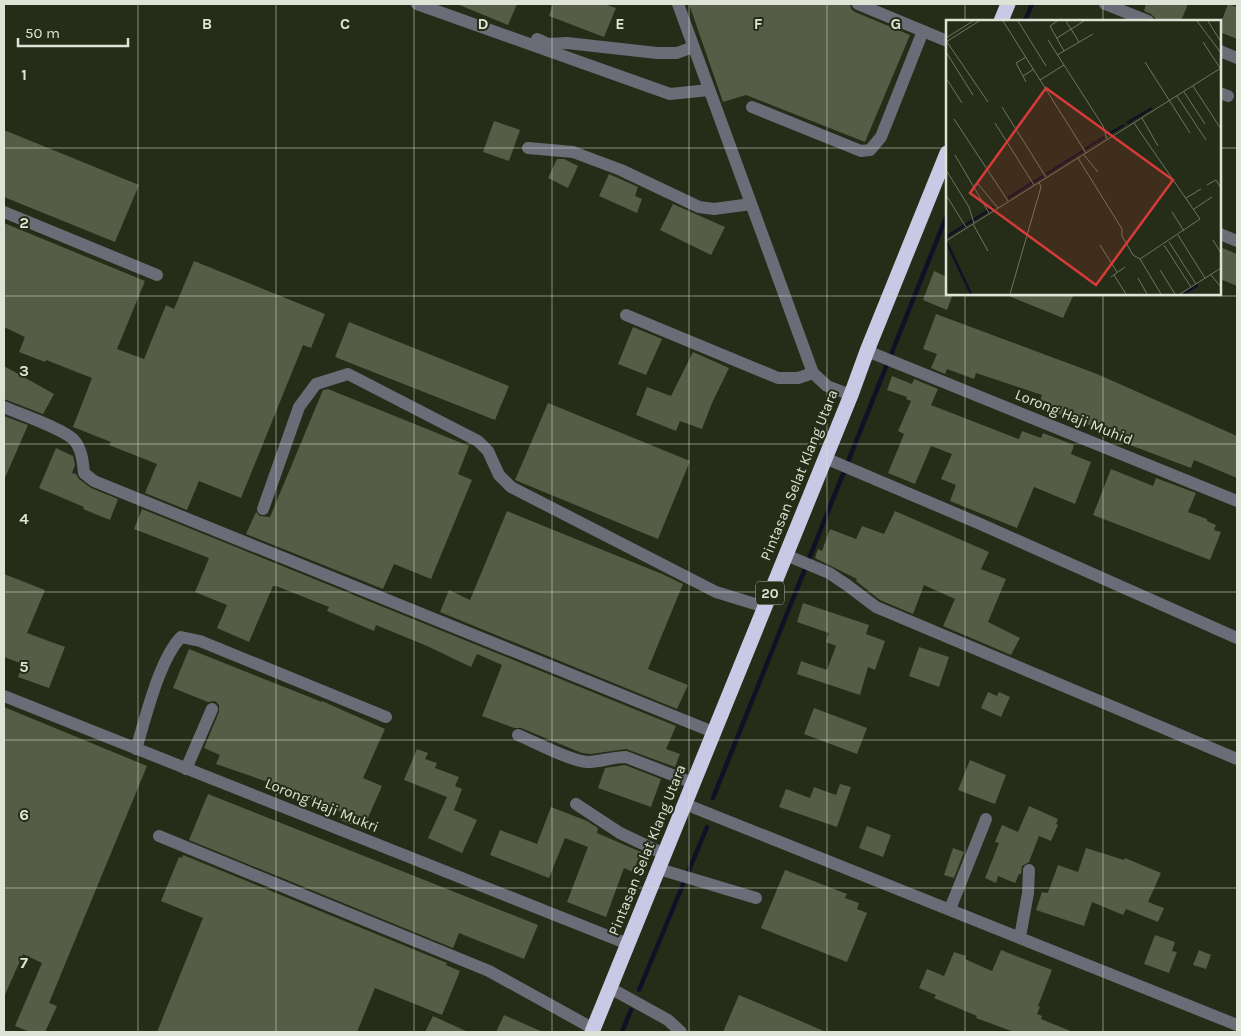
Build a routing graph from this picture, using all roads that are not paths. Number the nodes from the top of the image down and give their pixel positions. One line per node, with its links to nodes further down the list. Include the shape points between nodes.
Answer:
1 (417, 4): 14 (street, via 670,94)
2 (678, 4): 11 (street)
3 (858, 4): 9 (street)
4 (1008, 4): 6 (highway)
5 (1105, 4): 7 (street)
6 (1001, 20)
7 (1145, 20)
8 (508, 27): 11 (street, via 548,44 568,43 677,54)
9 (923, 31): 10 (street); 15 (street, via 881,137 870,150 861,151)
10 (946, 41)
11 (691, 48): 14 (street)
12 (1221, 51): 13 (street)
13 (1237, 58)
14 (709, 90): 18 (street)
15 (752, 107)
16 (528, 148): 18 (street, via 573,152 621,170 699,207 714,209)
17 (946, 156): 24 (highway, Pintasan Selat Klang Utara / 20)
18 (751, 204): 25 (street)
19 (4, 212): 22 (street)
20 (1221, 234): 21 (street)
21 (1237, 241)
22 (157, 275)
23 (626, 315): 25 (street, via 778,378 798,378)
24 (872, 352): 26 (highway, Pintasan Selat Klang Utara / 20); 29 (street, Lorong Haji Muhid)
25 (813, 373): 26 (street, via 827,386)
26 (851, 395): 28 (highway, Pintasan Selat Klang Utara / 20)
27 (4, 407): 37 (street, via 64,433 74,441 80,452 84,474 94,480)
28 (831, 460): 31 (highway, Pintasan Selat Klang Utara / 20); 33 (street)
29 (1237, 501)
30 (263, 509): 32 (street, via 299,407 316,384 348,374 478,441 488,451 499,475 511,487 716,592)
31 (790, 557): 32 (highway, Pintasan Selat Klang Utara / 20); 40 (street, via 829,573 876,607)
32 (765, 607): 37 (highway, Pintasan Selat Klang Utara / 20)
33 (1237, 638)
34 (4, 696): 39 (street, Lorong Haji Mukri)
35 (212, 709): 41 (street)
36 (386, 718): 39 (street, via 200,641 181,637 174,644 160,676)
37 (714, 732): 42 (highway, Pintasan Selat Klang Utara / 20)
38 (518, 735): 42 (street, via 576,760 626,758)
39 (136, 748): 41 (street, Lorong Haji Mukri)
40 (1237, 759)
41 (186, 769): 53 (street, Lorong Haji Mukri)
42 (693, 783): 44 (highway, Pintasan Selat Klang Utara / 20)
43 (576, 804): 47 (street, via 620,833)
44 (685, 804): 47 (highway, Pintasan Selat Klang Utara / 20); 51 (street)
45 (986, 819): 51 (street)
46 (159, 836): 56 (street, via 489,971)
47 (664, 854): 48 (highway, Pintasan Selat Klang Utara / 20)
48 (659, 869): 50 (street); 53 (highway, Pintasan Selat Klang Utara / 20)
49 (1029, 870): 52 (street)
50 (756, 898)
51 (950, 909): 52 (street)
52 (1020, 937): 55 (street)
53 (628, 944): 54 (highway, Pintasan Selat Klang Utara / 20)
54 (610, 988): 56 (highway, Pintasan Selat Klang Utara / 20); 57 (street, via 668,1020)
55 (1237, 1025)
56 (593, 1031)
57 (681, 1032)

